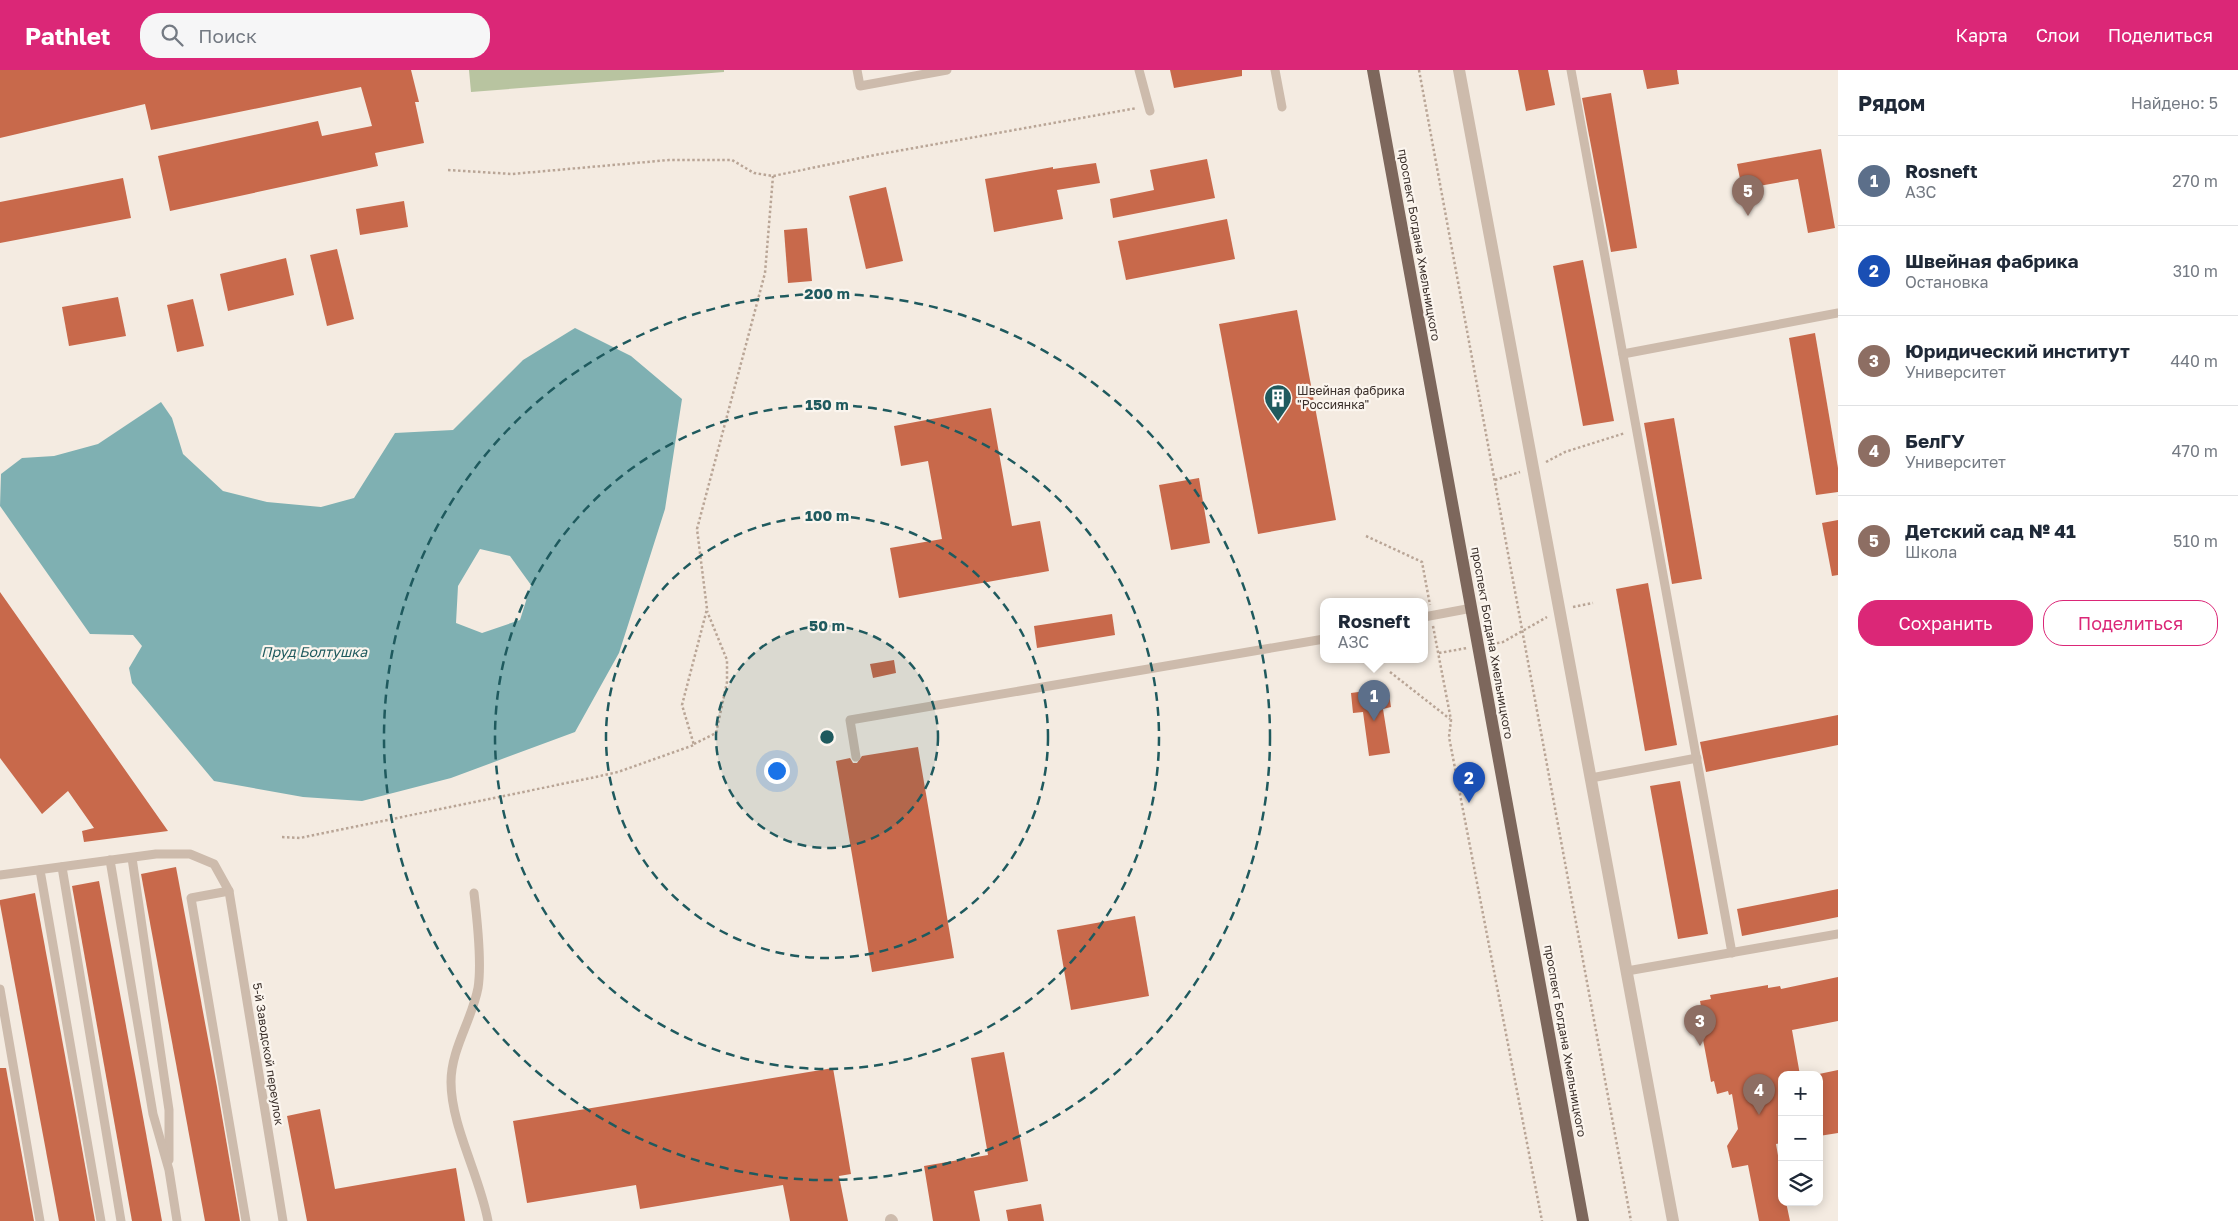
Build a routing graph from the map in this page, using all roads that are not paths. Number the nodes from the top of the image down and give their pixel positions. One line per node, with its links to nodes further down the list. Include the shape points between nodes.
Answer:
1 (857, 70): 2 (lane, via 860,86)
2 (947, 70)
3 (1139, 70): 9 (lane)
4 (1275, 70): 8 (lane)
5 (1373, 70): 12 (main road, проспект Богдана Хмельницкого)
6 (1459, 70): 17 (street)
7 (1571, 70): 11 (lane)
8 (1282, 107)
9 (1149, 109)
10 (1838, 313): 11 (lane)
11 (1624, 354): 16 (lane)
12 (1472, 608): 13 (lane); 37 (main road, проспект Богдана Хмельницкого)
13 (1428, 616)
14 (1320, 640): 15 (lane, via 850,720)
15 (856, 757)
16 (1697, 758): 17 (lane); 26 (lane)
17 (1591, 778): 27 (street)
18 (132, 858): 19 (lane, 5-й Заводской переулок); 23 (lane, 5-й Заводской переулок, via 190,854 214,864); 29 (lane, via 169,1110)
19 (110, 860): 20 (lane, 5-й Заводской переулок); 29 (lane, via 153,1114)
20 (62, 867): 21 (lane, 5-й Заводской переулок); 32 (lane)
21 (40, 870): 22 (lane, 5-й Заводской переулок); 31 (lane)
22 (0, 875)
23 (229, 891): 34 (lane, via 192,898); 35 (lane, 5-й Заводской переулок)
24 (474, 893): 36 (lane, via 478,986 453,1062 451,1093)
25 (1838, 934): 26 (lane)
26 (1732, 953): 27 (lane)
27 (1627, 971): 38 (street)
28 (0, 990): 30 (lane)
29 (169, 1170): 33 (lane)
30 (40, 1221)
31 (101, 1221)
32 (121, 1221)
33 (177, 1221)
34 (246, 1221)
35 (283, 1221)
36 (488, 1221)
37 (1583, 1221)
38 (1674, 1221)

